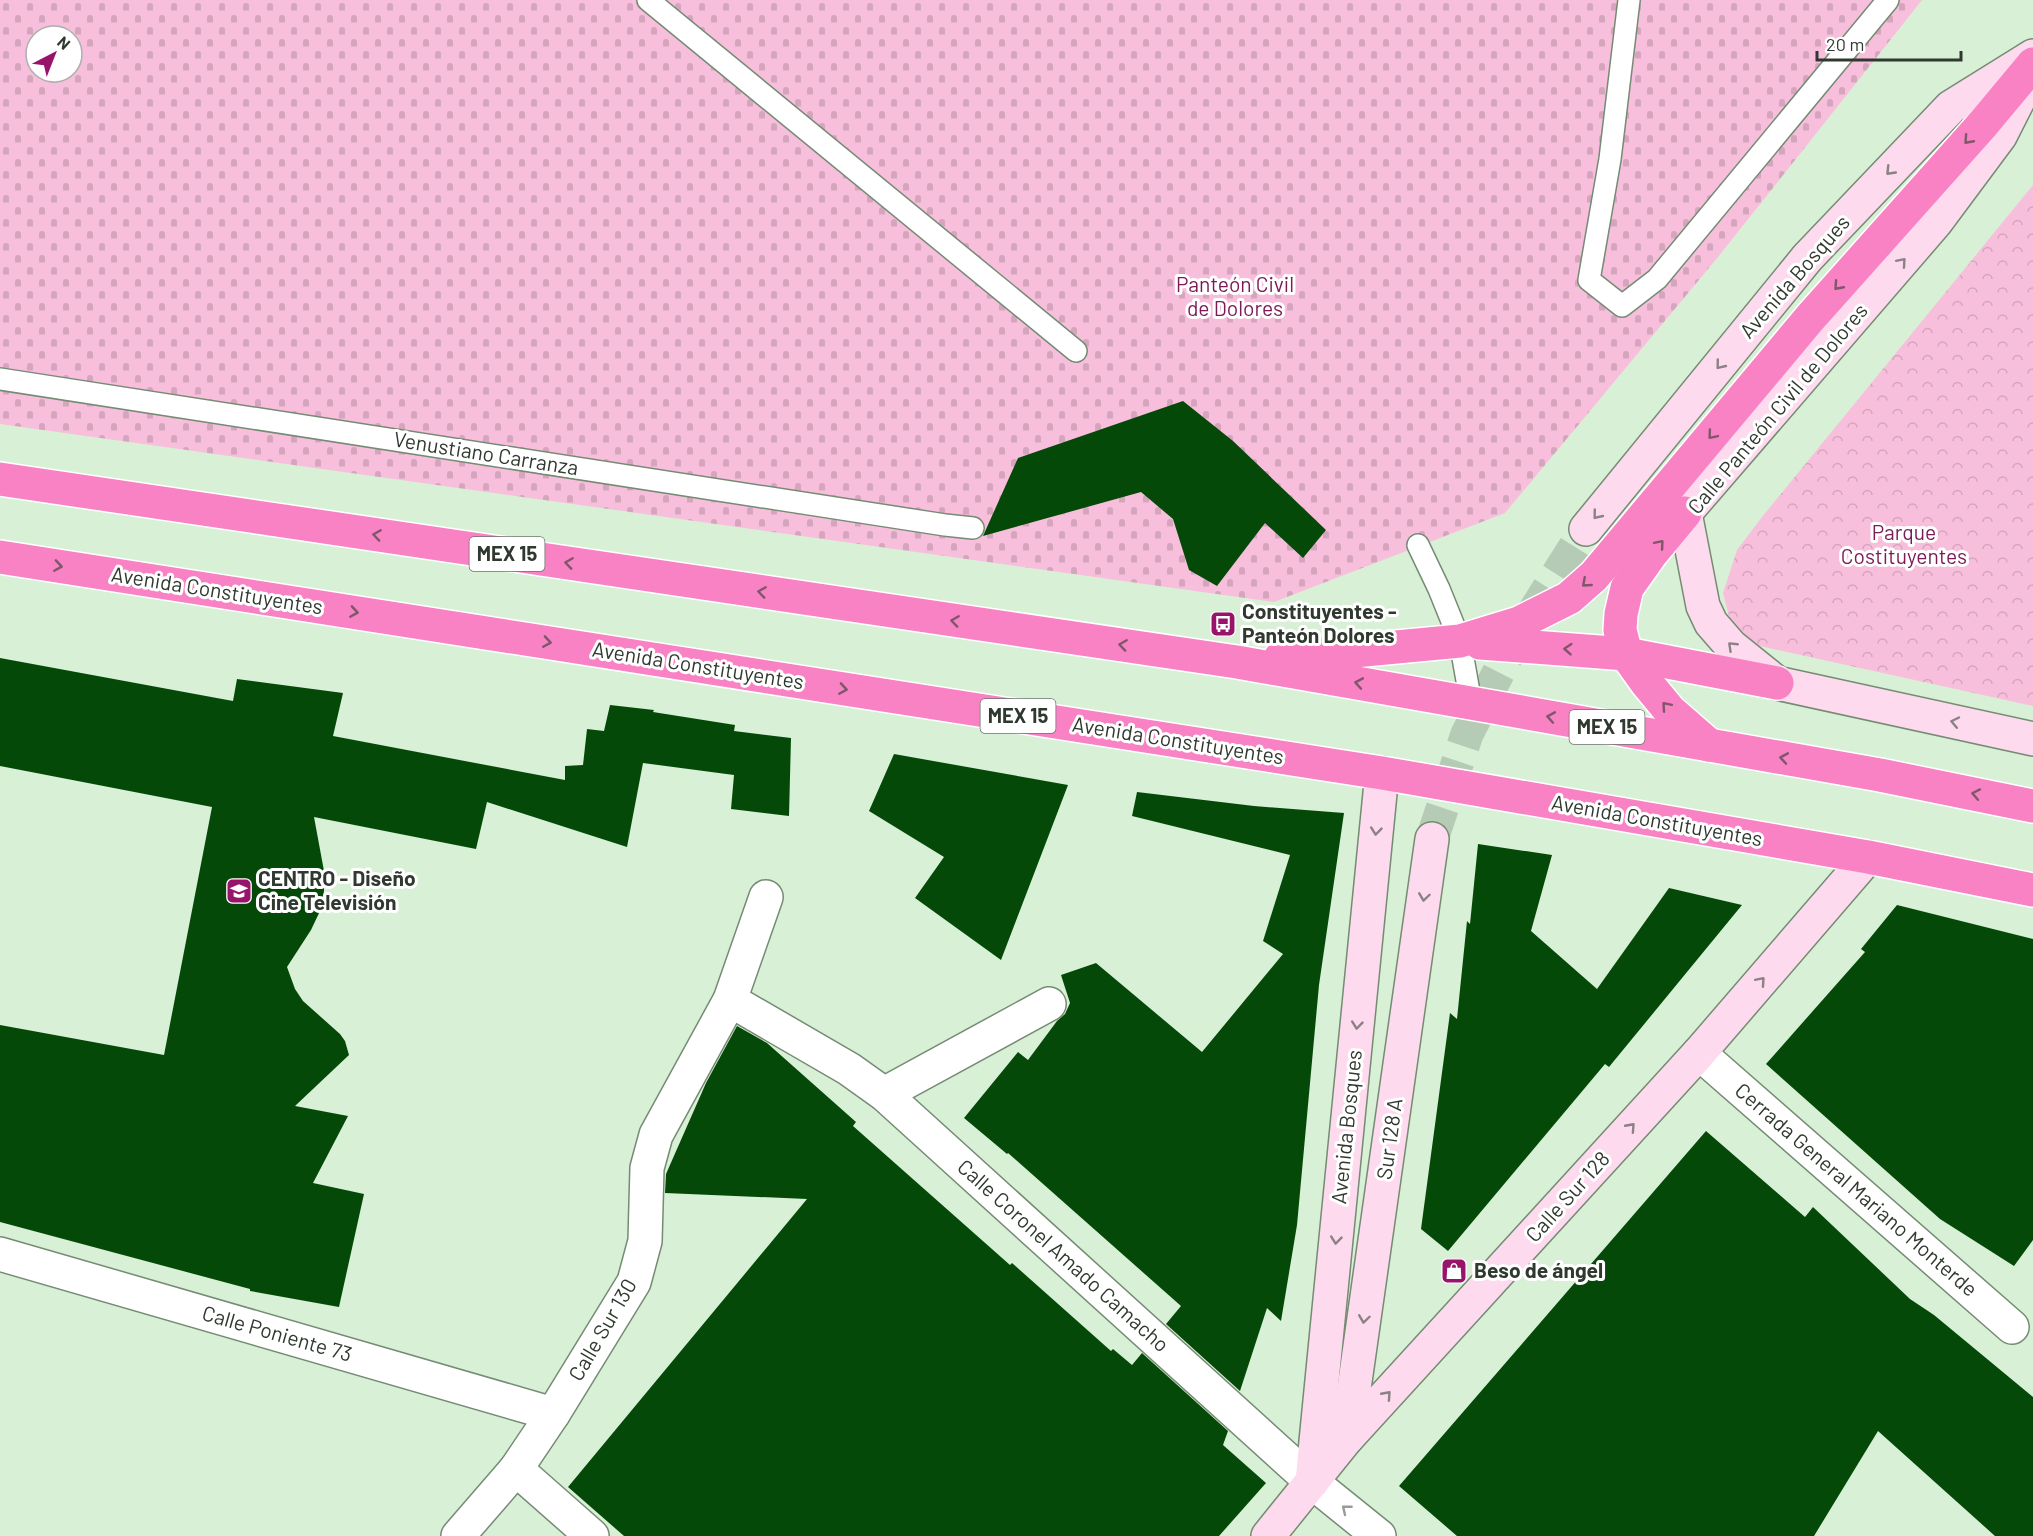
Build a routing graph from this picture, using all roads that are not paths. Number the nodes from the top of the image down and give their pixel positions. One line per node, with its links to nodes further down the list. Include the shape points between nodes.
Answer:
1 (648, 0): 7 (lane)
2 (1629, 0): 3 (lane, via 1610,159 1589,280 1622,306 1657,279)
3 (1888, 0)
4 (2033, 56): 12 (street, Avenida Bosques, one-way to 12, via 1951,107 1815,250)
5 (2033, 64): 15 (highway, one-way to 15, via 1810,318 1594,576 1569,598 1519,623)
6 (2033, 72): 10 (street, Calle Panteón Civil de Dolores, one-way to 6, via 1936,222 2000,136)
7 (1076, 351)
8 (0, 379): 11 (lane, Venustiano Carranza)
9 (0, 479): 17 (highway, MEX 15, one-way to 9)
10 (1685, 513): 16 (highway, one-way to 10, via 1620,630 1627,588); 18 (street, Calle Panteón Civil de Dolores, one-way to 10, via 1731,646 1711,623 1703,606)
11 (973, 528)
12 (1586, 529)
13 (1418, 544): 15 (lane)
14 (0, 557): 22 (highway, Avenida Constituyentes / MEX 15, one-way to 22)
15 (1460, 641): 16 (highway, one-way to 15); 17 (highway); 19 (lane)
16 (1626, 654): 18 (highway); 21 (highway, one-way to 16, via 1670,711)
17 (1237, 662): 19 (highway, MEX 15, one-way to 17)
18 (1777, 684): 20 (street, Calle Panteón Civil de Dolores, one-way to 18)
19 (1472, 703): 21 (highway, MEX 15, one-way to 19)
20 (2033, 739)
21 (1710, 745): 23 (highway, MEX 15, one-way to 21)
22 (1382, 773): 25 (highway, Avenida Constituyentes / MEX 15); 37 (street, Avenida Bosques, one-way to 37)
23 (2033, 806)
24 (1432, 839): 35 (street, Sur 128 A, one-way to 35)
25 (1868, 857): 26 (highway, Avenida Constituyentes / MEX 15); 30 (street, Calle Sur 128, one-way to 25)
26 (2033, 890)
27 (766, 897): 28 (street, Calle Sur 130)
28 (730, 1000): 31 (street, Calle Coronel Amado Camacho, via 849,1069); 34 (street, Calle Sur 130, via 656,1135 647,1168 645,1241 634,1282)
29 (1049, 1004): 31 (street)
30 (1699, 1053): 33 (street, Cerrada General Mariano Monterde); 35 (street, Calle Sur 128, one-way to 30)
31 (884, 1094): 37 (street, Calle Coronel Amado Camacho)
32 (0, 1254): 34 (street, Calle Poniente 73)
33 (2012, 1327)
34 (553, 1414): 36 (street, Calle Sur 130)
35 (1347, 1438): 37 (street, Calle Sur 128)
36 (516, 1469): 38 (street, Calle Sur 130); 39 (street)
37 (1312, 1482): 40 (street, Calle Sur 128); 41 (street, Calle Coronel Amado Camacho, one-way to 37)
38 (458, 1536)
39 (592, 1536)
40 (1268, 1536)
41 (1379, 1536)

